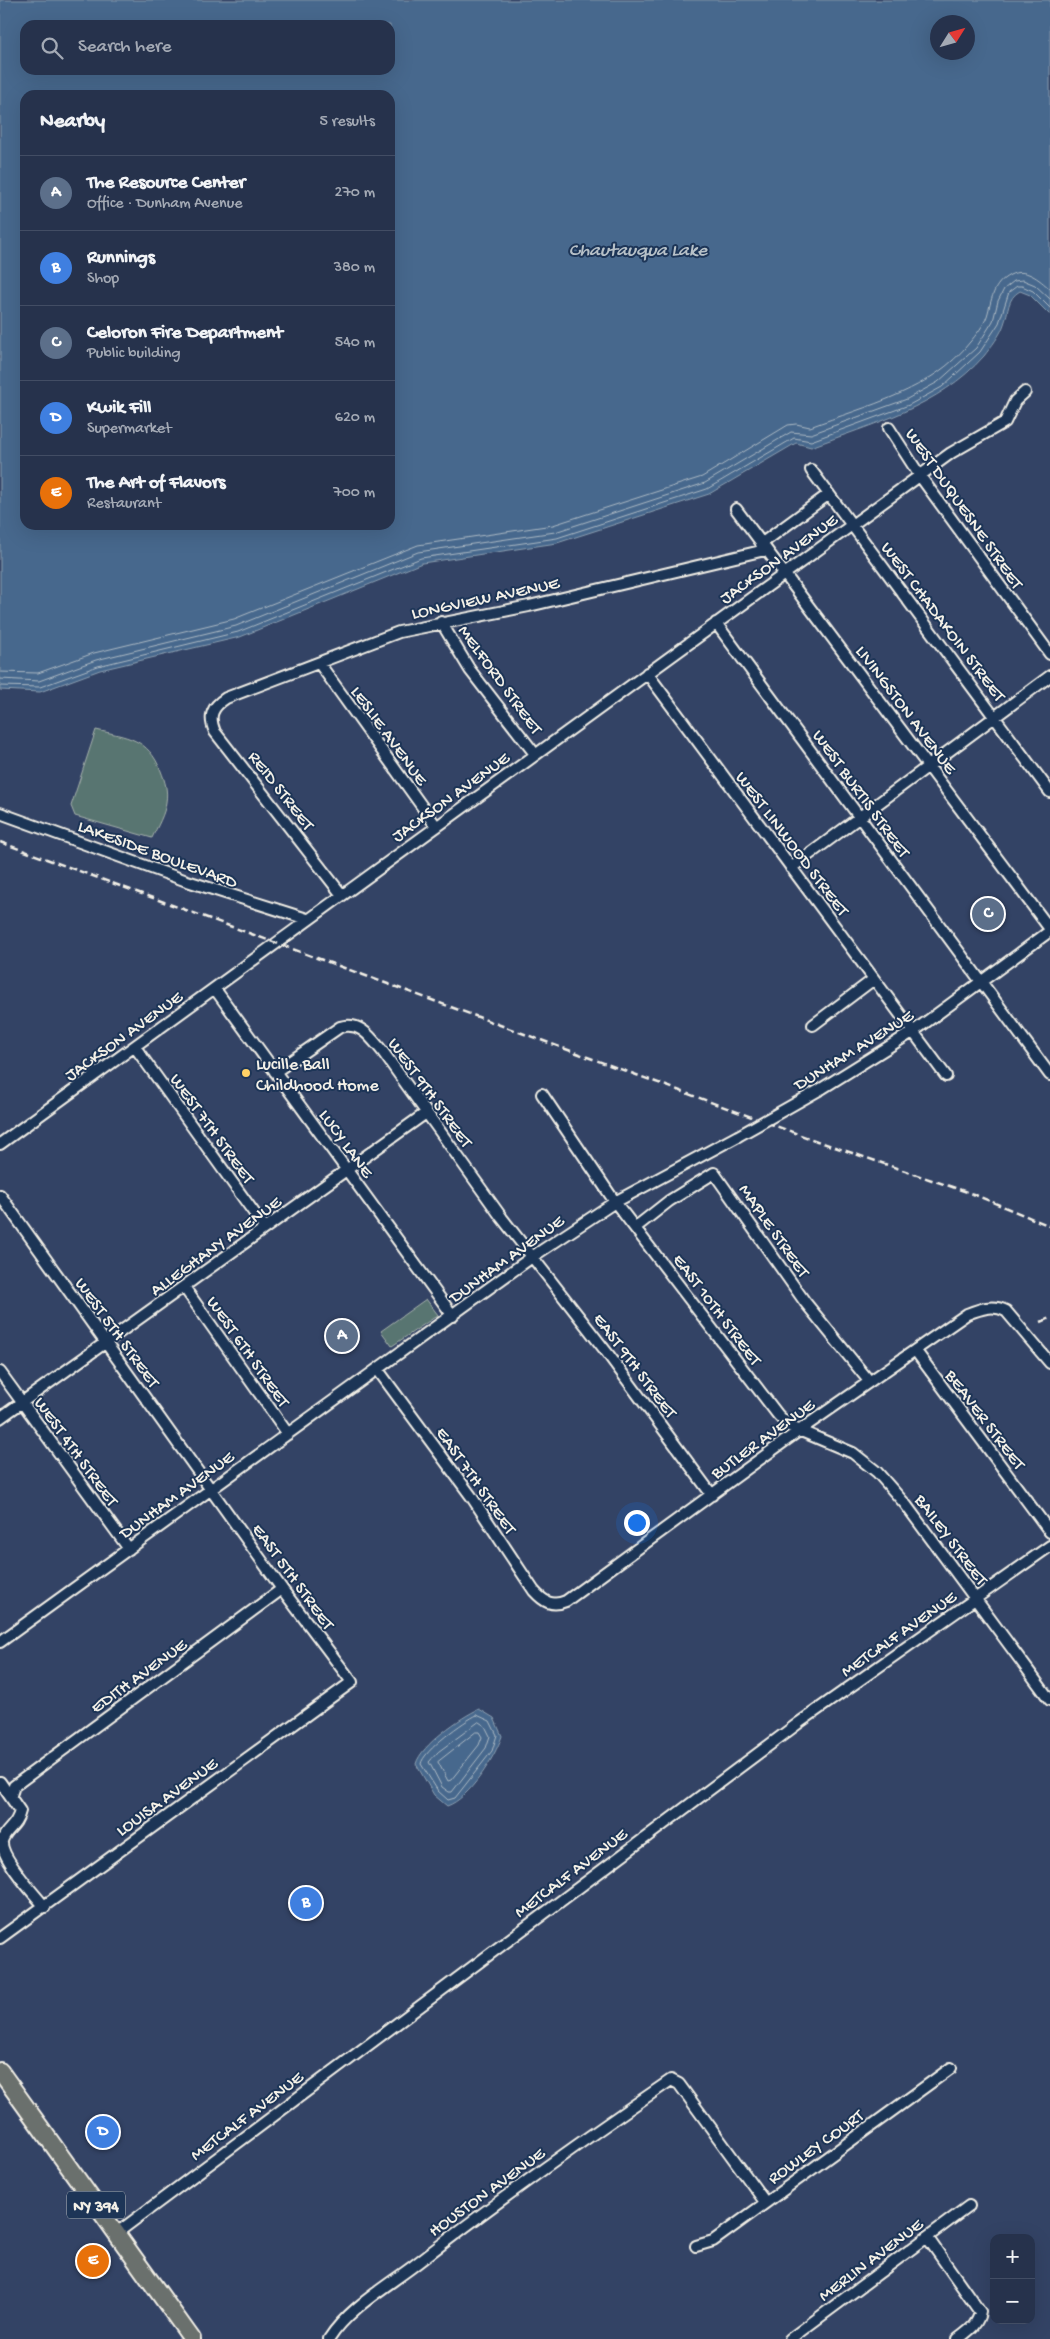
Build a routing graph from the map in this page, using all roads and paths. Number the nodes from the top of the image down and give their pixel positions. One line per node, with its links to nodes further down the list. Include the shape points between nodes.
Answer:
1 (1024, 392): 4 (street, JACKSON AVENUE, via 1015,401 1005,422 951,453)
2 (889, 428): 4 (street, WEST DUQUESNE STREET)
3 (811, 470): 5 (street, WEST CHADAKOIN STREET)
4 (920, 476): 7 (street, JACKSON AVENUE); 12 (street, WEST DUQUESNE STREET)
5 (829, 494): 7 (street, WEST CHADAKOIN STREET); 8 (street)
6 (736, 509): 8 (street, LIVINGSTON AVENUE)
7 (852, 525): 9 (street, JACKSON AVENUE); 17 (street, WEST CHADAKOIN STREET)
8 (763, 547): 9 (street, LIVINGSTON AVENUE); 10 (street, LONGVIEW AVENUE, via 529,606)
9 (785, 573): 11 (street, JACKSON AVENUE); 19 (street, LIVINGSTON AVENUE)
10 (441, 622): 13 (street, LONGVIEW AVENUE, via 399,632); 18 (street, MELFORD STREET, via 470,670)
11 (716, 623): 14 (street, JACKSON AVENUE); 22 (street, WEST BURTIS STREET)
12 (1050, 654)
13 (319, 663): 16 (street, LONGVIEW AVENUE); 23 (street, LESLIE AVENUE)
14 (647, 673): 18 (street, JACKSON AVENUE); 24 (street, WEST LINWOOD STREET)
15 (1050, 676): 17 (street)
16 (219, 703): 25 (street, REID STREET, via 211,716 215,732)
17 (995, 717): 19 (street); 20 (street, WEST CHADAKOIN STREET)
18 (535, 754): 23 (street, JACKSON AVENUE)
19 (929, 766): 22 (street); 27 (street, LIVINGSTON AVENUE)
20 (1050, 792)
21 (0, 812): 26 (street, LAKESIDE BOULEVARD, via 184,880)
22 (860, 818): 24 (street); 29 (street, WEST BURTIS STREET)
23 (436, 826): 25 (street, JACKSON AVENUE)
24 (791, 868): 28 (street, WEST LINWOOD STREET)
25 (342, 894): 26 (street, JACKSON AVENUE)
26 (307, 919): 30 (street, JACKSON AVENUE)
27 (1050, 930): 29 (street, DUNHAM AVENUE)
28 (874, 979): 31 (street); 32 (street, WEST LINWOOD STREET)
29 (980, 982): 32 (street, DUNHAM AVENUE); 35 (street, WEST BURTIS STREET)
30 (215, 989): 33 (street, JACKSON AVENUE); 34 (street, LUCY LANE)
31 (813, 1025)
32 (914, 1032): 36 (street, WEST LINWOOD STREET); 42 (street, DUNHAM AVENUE, bridge, via 821,1089)
33 (135, 1047): 39 (street, JACKSON AVENUE); 44 (street, WEST 7TH STREET)
34 (275, 1072): 38 (street, WEST 9TH STREET, via 340,1027 354,1026 364,1030 372,1039); 40 (street, LUCY LANE)
35 (1050, 1075)
36 (946, 1076)
37 (542, 1094): 42 (street, EAST 10TH STREET)
38 (426, 1113): 40 (street, ALLEGHANY AVENUE); 45 (street, WEST 9TH STREET)
39 (0, 1144)
40 (346, 1171): 44 (street, ALLEGHANY AVENUE); 47 (street, LUCY LANE)
41 (0, 1195): 48 (street, WEST 5TH STREET)
42 (615, 1202): 43 (street, EAST 10TH STREET); 45 (street, DUNHAM AVENUE)
43 (636, 1227): 53 (street, MAPLE STREET, via 669,1201 714,1173 811,1309); 56 (street, EAST 10TH STREET, via 778,1416 789,1426)
44 (265, 1228): 46 (street, ALLEGHANY AVENUE)
45 (532, 1257): 47 (street, DUNHAM AVENUE); 59 (street, EAST 9TH STREET)
46 (184, 1287): 48 (street, ALLEGHANY AVENUE); 57 (street, WEST 6TH STREET)
47 (453, 1316): 51 (street, DUNHAM AVENUE)
48 (105, 1343): 54 (street, ALLEGHANY AVENUE); 58 (street, WEST 5TH STREET)
49 (915, 1350): 50 (street, BUTLER AVENUE, via 967,1314 996,1307 1006,1311); 53 (street, BUTLER AVENUE); 60 (street, BEAVER STREET)
50 (1050, 1363)
51 (378, 1370): 57 (street, DUNHAM AVENUE); 65 (street, EAST 7TH STREET, via 471,1496 534,1591 543,1601)
52 (0, 1372): 54 (street, WEST 4TH STREET)
53 (869, 1381): 56 (street, BUTLER AVENUE)
54 (22, 1402): 55 (street, ALLEGHANY AVENUE); 62 (street, WEST 4TH STREET)
55 (0, 1418)
56 (800, 1430): 59 (street, BUTLER AVENUE); 64 (street, BAILEY STREET, via 853,1453 876,1472 906,1505)
57 (288, 1434): 58 (street, DUNHAM AVENUE)
58 (210, 1488): 62 (street, DUNHAM AVENUE); 63 (street, EAST 5TH STREET)
59 (712, 1495): 65 (street, BUTLER AVENUE, via 566,1602)
60 (1050, 1532)
61 (1050, 1546): 64 (street, METCALF AVENUE)
62 (129, 1549): 66 (street, DUNHAM AVENUE)
63 (282, 1589): 67 (street, EAST 5TH STREET); 70 (street, EDITH AVENUE)
64 (976, 1598): 68 (street, BAILEY STREET); 77 (street, METCALF AVENUE, via 683,1808)
65 (553, 1604)
66 (0, 1642)
67 (352, 1682): 71 (street, LOUISA AVENUE)
68 (1050, 1700)
69 (0, 1782): 70 (street)
70 (12, 1791): 71 (street, via 20,1812 18,1822 4,1836 2,1852)
71 (45, 1906): 72 (street, LOUISA AVENUE)
72 (0, 1938)
73 (951, 2068): 75 (street, ROWLEY COURT)
74 (0, 2071): 77 (main road, NY 394)
75 (765, 2202): 79 (street, ROWLEY COURT, via 713,2241); 81 (street, HOUSTON AVENUE, via 679,2084 671,2080 441,2244 356,2310)
76 (969, 2206): 78 (street, MERLIN AVENUE)
77 (117, 2233): 80 (main road, NY 394)
78 (928, 2237): 82 (street, MERLIN AVENUE); 83 (street, via 980,2312 972,2329)
79 (696, 2246)
80 (186, 2337)
81 (329, 2339)
82 (790, 2339)
83 (958, 2339)

